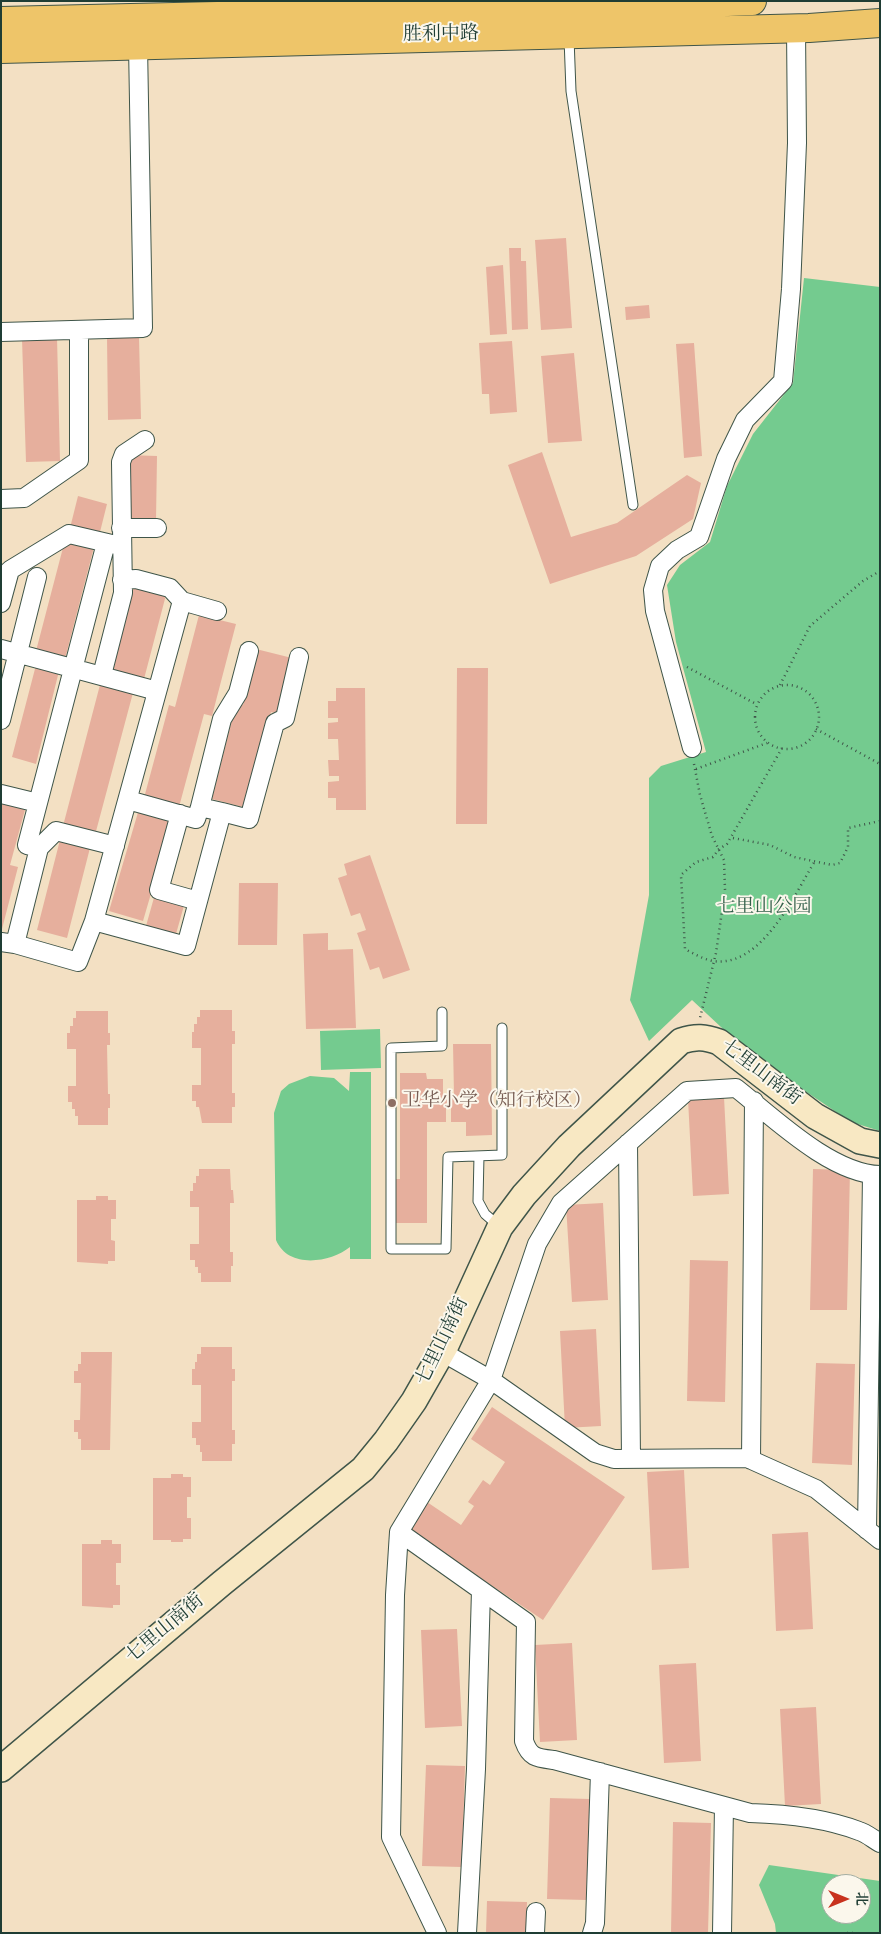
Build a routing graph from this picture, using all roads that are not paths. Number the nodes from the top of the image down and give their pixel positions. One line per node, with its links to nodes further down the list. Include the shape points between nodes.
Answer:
1 (752, 1): 2 (highway, 胜利中路)
2 (675, 3): 3 (highway, 胜利中路)
3 (1, 21)
4 (880, 23): 5 (highway, 胜利中路)
5 (796, 28): 6 (highway, 胜利中路); 29 (street, via 797,143 791,289 783,381 745,420 726,459 699,537 677,550 660,566 654,590 654,604)
6 (569, 33): 7 (highway, 胜利中路); 13 (lane, via 571,91)
7 (138, 45): 8 (highway, 胜利中路); 9 (street, via 143,328)
8 (1, 49)
9 (79, 330): 10 (street); 12 (street, via 79,460 24,498)
10 (1, 332)
11 (145, 440): 14 (street, via 124,454 120,462)
12 (1, 499)
13 (634, 505)
14 (120, 528): 15 (street); 16 (street)
15 (157, 528)
16 (114, 545): 18 (street); 20 (street, via 69,534 10,570); 25 (street)
17 (37, 577): 23 (street)
18 (122, 580): 19 (street, via 136,579 170,588); 26 (street, via 123,593)
19 (182, 601): 21 (street); 27 (street)
20 (1, 603)
21 (217, 611)
22 (249, 651): 33 (street, via 238,693 222,719)
23 (10, 652): 25 (street); 28 (street)
24 (299, 657): 34 (street, via 285,718 275,723 249,819)
25 (74, 668): 26 (street); 32 (street)
26 (102, 675): 27 (street)
27 (157, 691): 31 (street)
28 (1, 720)
29 (692, 748)
30 (1, 794): 32 (street)
31 (128, 800): 35 (street); 36 (street)
32 (38, 803): 37 (street, via 27,844)
33 (200, 807): 34 (street); 35 (street, via 196,819)
34 (222, 812): 38 (street)
35 (180, 814): 38 (street, via 159,890)
36 (115, 846): 37 (street, via 56,831); 39 (street)
37 (39, 848): 40 (street)
38 (198, 901): 39 (street, via 186,946)
39 (94, 920): 40 (street, via 78,962)
40 (8, 943)
41 (442, 1012): 46 (lane, via 442,1046 391,1048 390,1249 446,1249 448,1157)
42 (502, 1028): 46 (lane, via 502,1155)
43 (754, 1101): 44 (street, via 736,1088 687,1091); 47 (street, via 806,1144 840,1164); 52 (street)
44 (628, 1143): 50 (street, via 561,1203 537,1244); 51 (street)
45 (880, 1145): 48 (street, 七里山南街, via 860,1141 814,1116 719,1042 700,1037 681,1041 569,1146)
46 (479, 1156): 48 (lane, via 478,1201 484,1214)
47 (876, 1175): 54 (street)
48 (500, 1227): 49 (street, 七里山南街)
49 (442, 1352): 50 (street); 56 (street, 七里山南街, via 414,1401 363,1469)
50 (490, 1380): 51 (street, via 595,1453 614,1459); 53 (street)
51 (631, 1459): 52 (street, via 736,1457)
52 (751, 1460): 54 (street, via 816,1489)
53 (399, 1532): 55 (street); 61 (street, via 391,1836)
54 (873, 1535)
55 (481, 1590): 57 (street, via 526,1622 524,1741 528,1752 538,1758); 62 (street)
56 (1, 1769)
57 (600, 1772): 58 (street); 64 (street, via 595,1923)
58 (724, 1806): 59 (street, via 750,1813 813,1818 860,1831); 65 (street)
59 (880, 1843)
60 (536, 1912): 63 (street)
61 (437, 1933)
62 (467, 1933)
63 (535, 1933)
64 (592, 1933)
65 (722, 1933)

